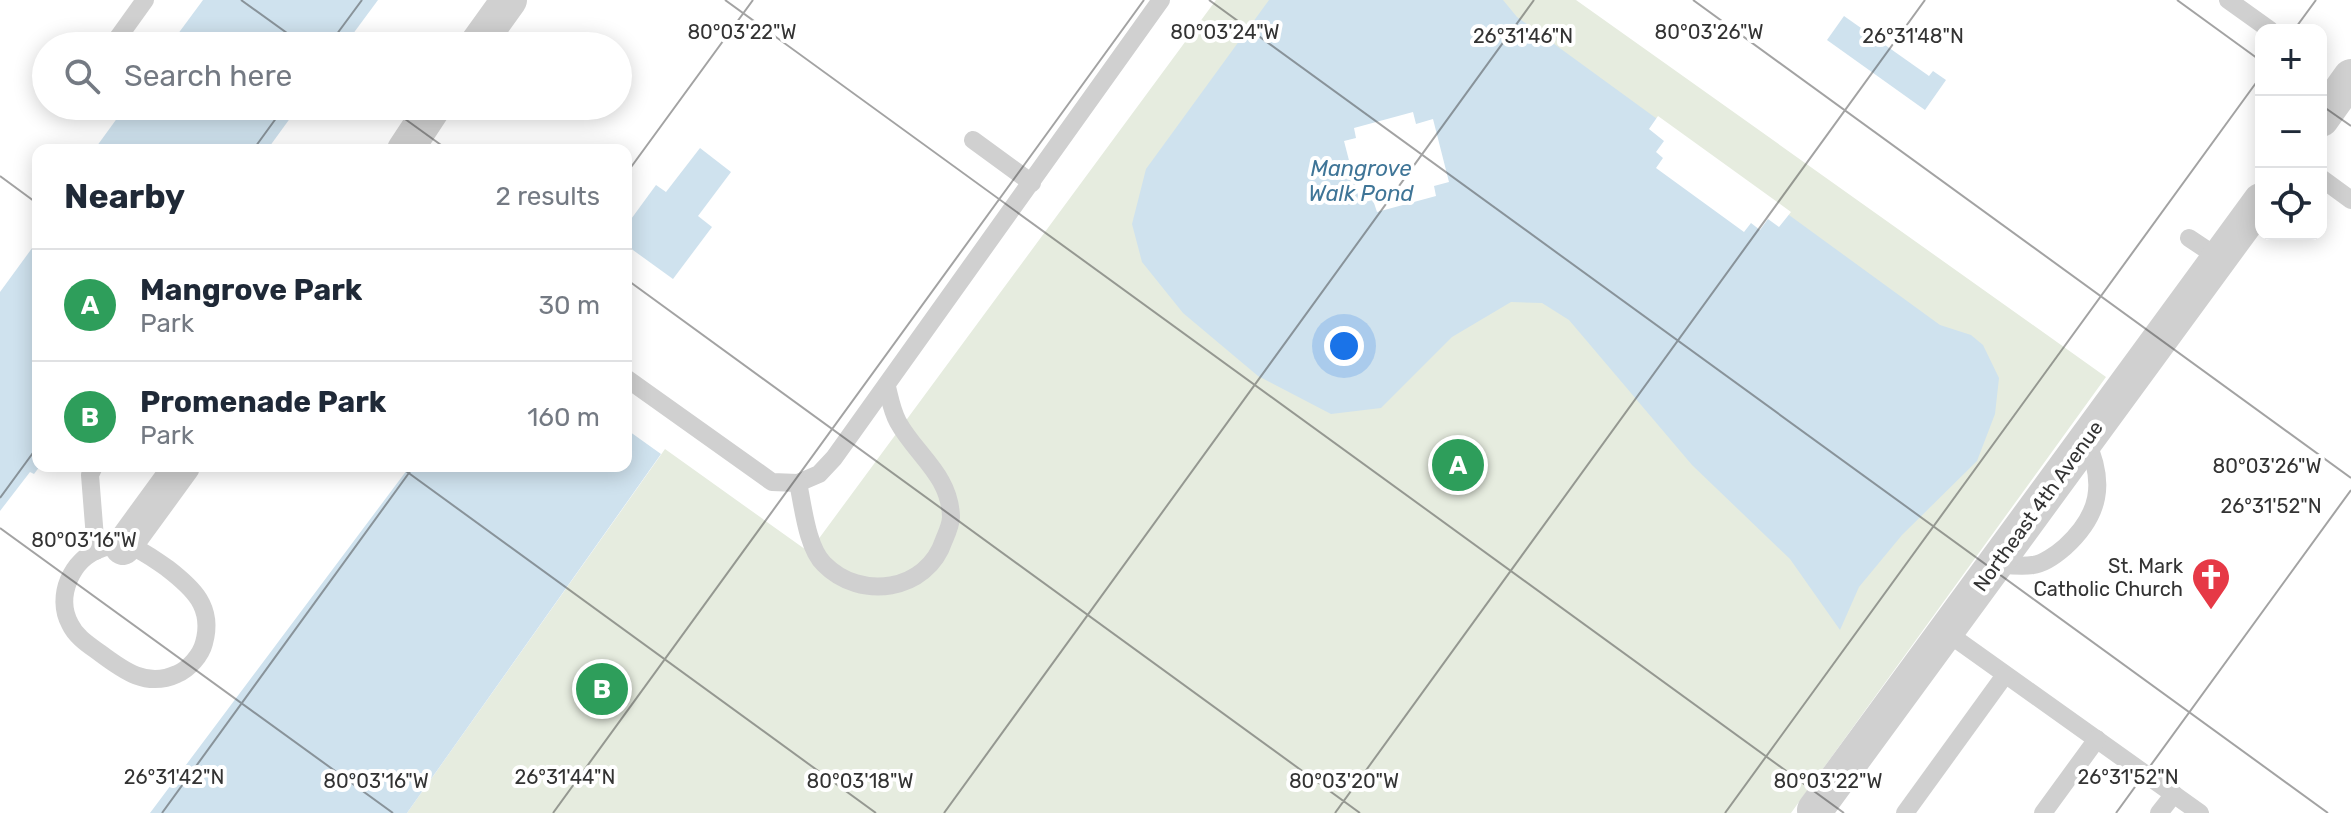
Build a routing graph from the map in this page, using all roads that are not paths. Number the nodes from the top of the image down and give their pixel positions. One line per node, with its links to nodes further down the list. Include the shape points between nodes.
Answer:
1 (145, 0): 6 (lane)
2 (509, 0): 7 (street)
3 (1161, 0): 14 (lane)
4 (2228, 0): 5 (lane)
5 (2262, 24)
6 (122, 32)
7 (486, 32)
8 (2351, 77): 9 (street)
9 (2327, 105)
10 (425, 120): 12 (street)
11 (973, 140): 14 (lane)
12 (409, 144)
13 (2327, 182): 15 (lane)
14 (1032, 183): 20 (lane)
15 (2351, 200)
16 (2255, 209): 18 (street, Northeast 4th Avenue)
17 (2189, 238): 18 (lane)
18 (2219, 258): 21 (street, Northeast 4th Avenue)
19 (632, 382): 24 (lane, via 764,477)
20 (887, 387): 24 (lane, via 834,458 819,474); 24 (lane, via 899,423 948,493 951,520 928,568 903,584 877,588 848,582 822,563 809,535)
21 (2086, 440): 26 (street, Northeast 4th Avenue); 26 (lane, via 2097,478 2094,508 2081,532 2034,565)
22 (91, 472): 25 (lane)
23 (177, 472): 25 (street)
24 (798, 483)
25 (110, 549): 25 (lane, via 143,551 200,596 207,627 203,646 185,670 157,680 129,675 81,639 70,624 65,609 68,580 78,563)
26 (1995, 564): 27 (street, Northeast 4th Avenue)
27 (1946, 632): 28 (lane); 31 (street, Northeast 4th Avenue)
28 (2005, 675): 29 (lane); 32 (lane)
29 (2097, 739): 30 (lane); 33 (lane)
30 (2174, 794): 34 (lane); 35 (lane)
31 (1815, 810)
32 (1905, 813)
33 (2043, 813)
34 (2159, 813)
35 (2200, 813)

